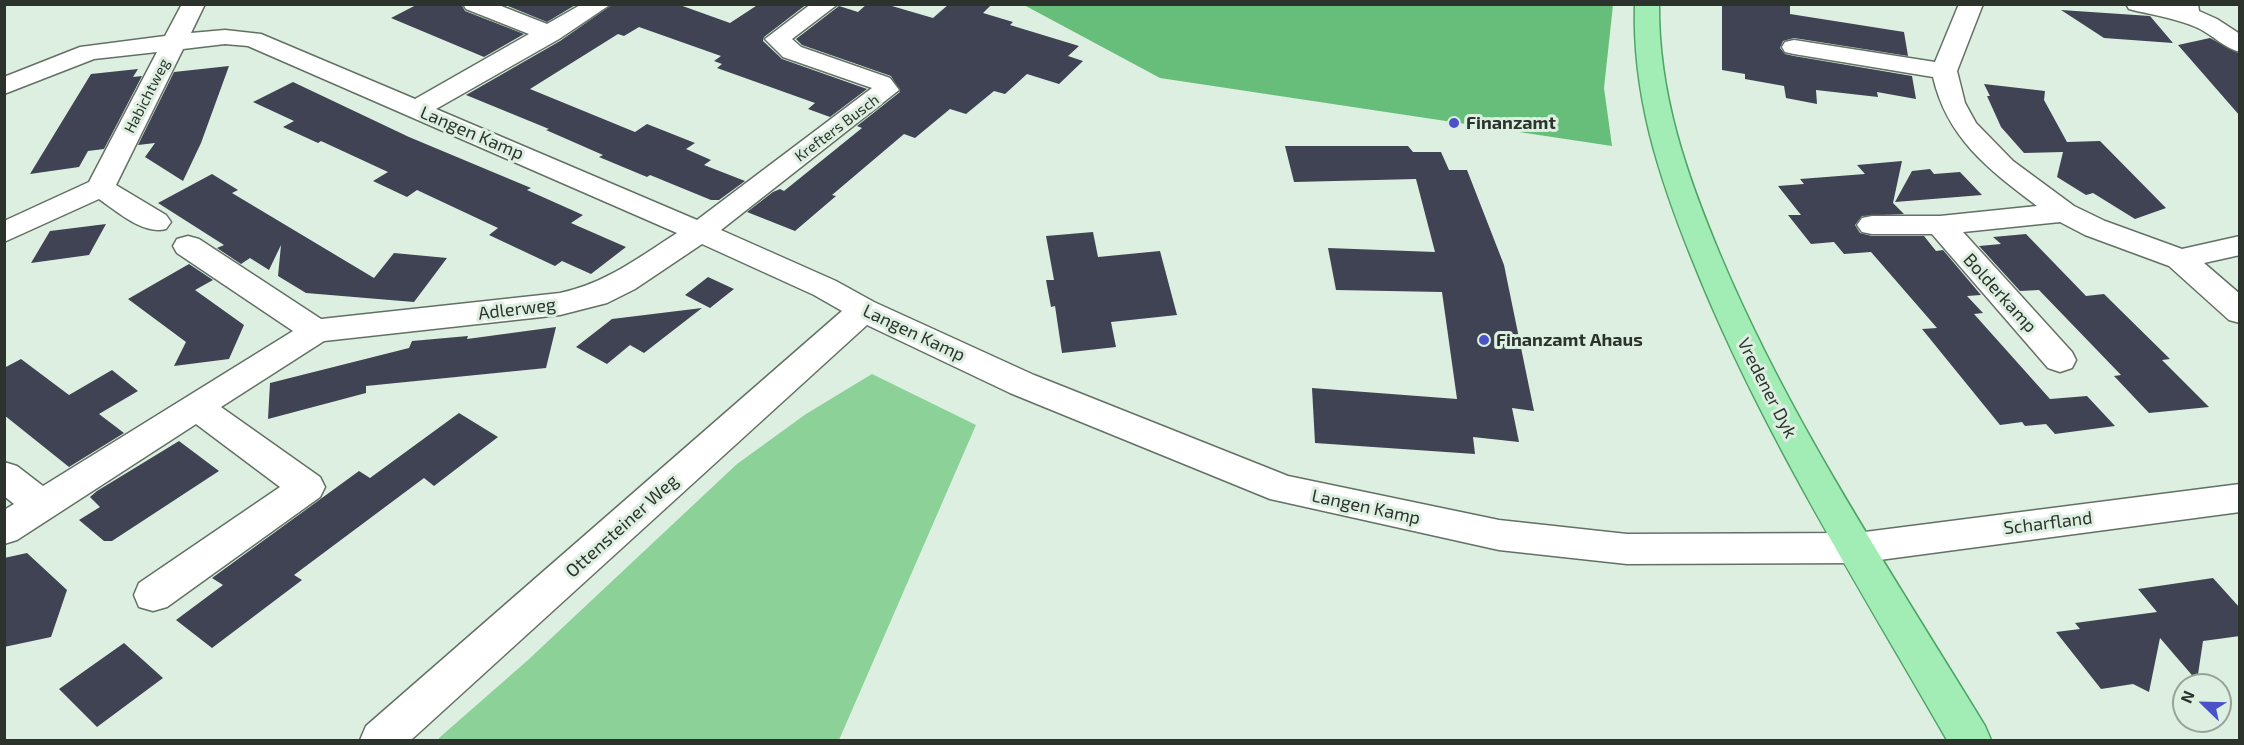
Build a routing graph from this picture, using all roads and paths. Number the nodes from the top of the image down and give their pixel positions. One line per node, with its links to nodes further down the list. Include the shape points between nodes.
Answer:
1 (194, 4): 10 (street, Habichtweg)
2 (474, 4): 9 (street)
3 (600, 4): 9 (street)
4 (827, 4): 21 (street, Krefters Busch, via 777,39 792,52 880,83 886,90)
5 (1647, 4): 35 (main road, Vredener Dyk, via 1654,105 1713,278 1757,371)
6 (1971, 4): 13 (street)
7 (2137, 4): 8 (street)
8 (2186, 9): 11 (street)
9 (550, 34): 15 (street)
10 (175, 42): 14 (street, Langen Kamp, via 89,52); 15 (street, Langen Kamp, via 225,37 252,39); 16 (street, Habichtweg)
11 (2240, 45)
12 (1794, 47): 13 (street)
13 (1944, 71): 17 (street, via 1952,103 1965,127 2003,167)
14 (4, 86)
15 (417, 109): 21 (street, Langen Kamp)
16 (100, 188): 18 (street); 22 (street)
17 (2064, 212): 20 (street); 25 (street, via 2095,228)
18 (156, 222)
19 (1872, 225): 20 (street)
20 (1940, 225): 29 (street, Bolderkamp)
21 (700, 232): 26 (street, Langen Kamp, via 825,288); 28 (street, Adlerweg, via 596,296 560,304)
22 (4, 233)
23 (2240, 245): 25 (street)
24 (188, 246): 28 (street)
25 (2180, 259): 27 (street)
26 (863, 310): 35 (street, Langen Kamp, via 1022,384 1283,489 1499,536 1615,548); 37 (street, Ottensteiner Weg)
27 (2240, 312)
28 (316, 331): 30 (street, Adlerweg)
29 (2060, 360)
30 (195, 406): 33 (street, Adlerweg); 36 (street, via 307,487)
31 (4, 476): 33 (street)
32 (2240, 498): 35 (street, Scharfland)
33 (41, 505): 34 (street, Adlerweg)
34 (4, 529)
35 (1857, 548): 38 (main road, Vredener Dyk)
36 (153, 595)
37 (381, 741)
38 (1970, 741)

